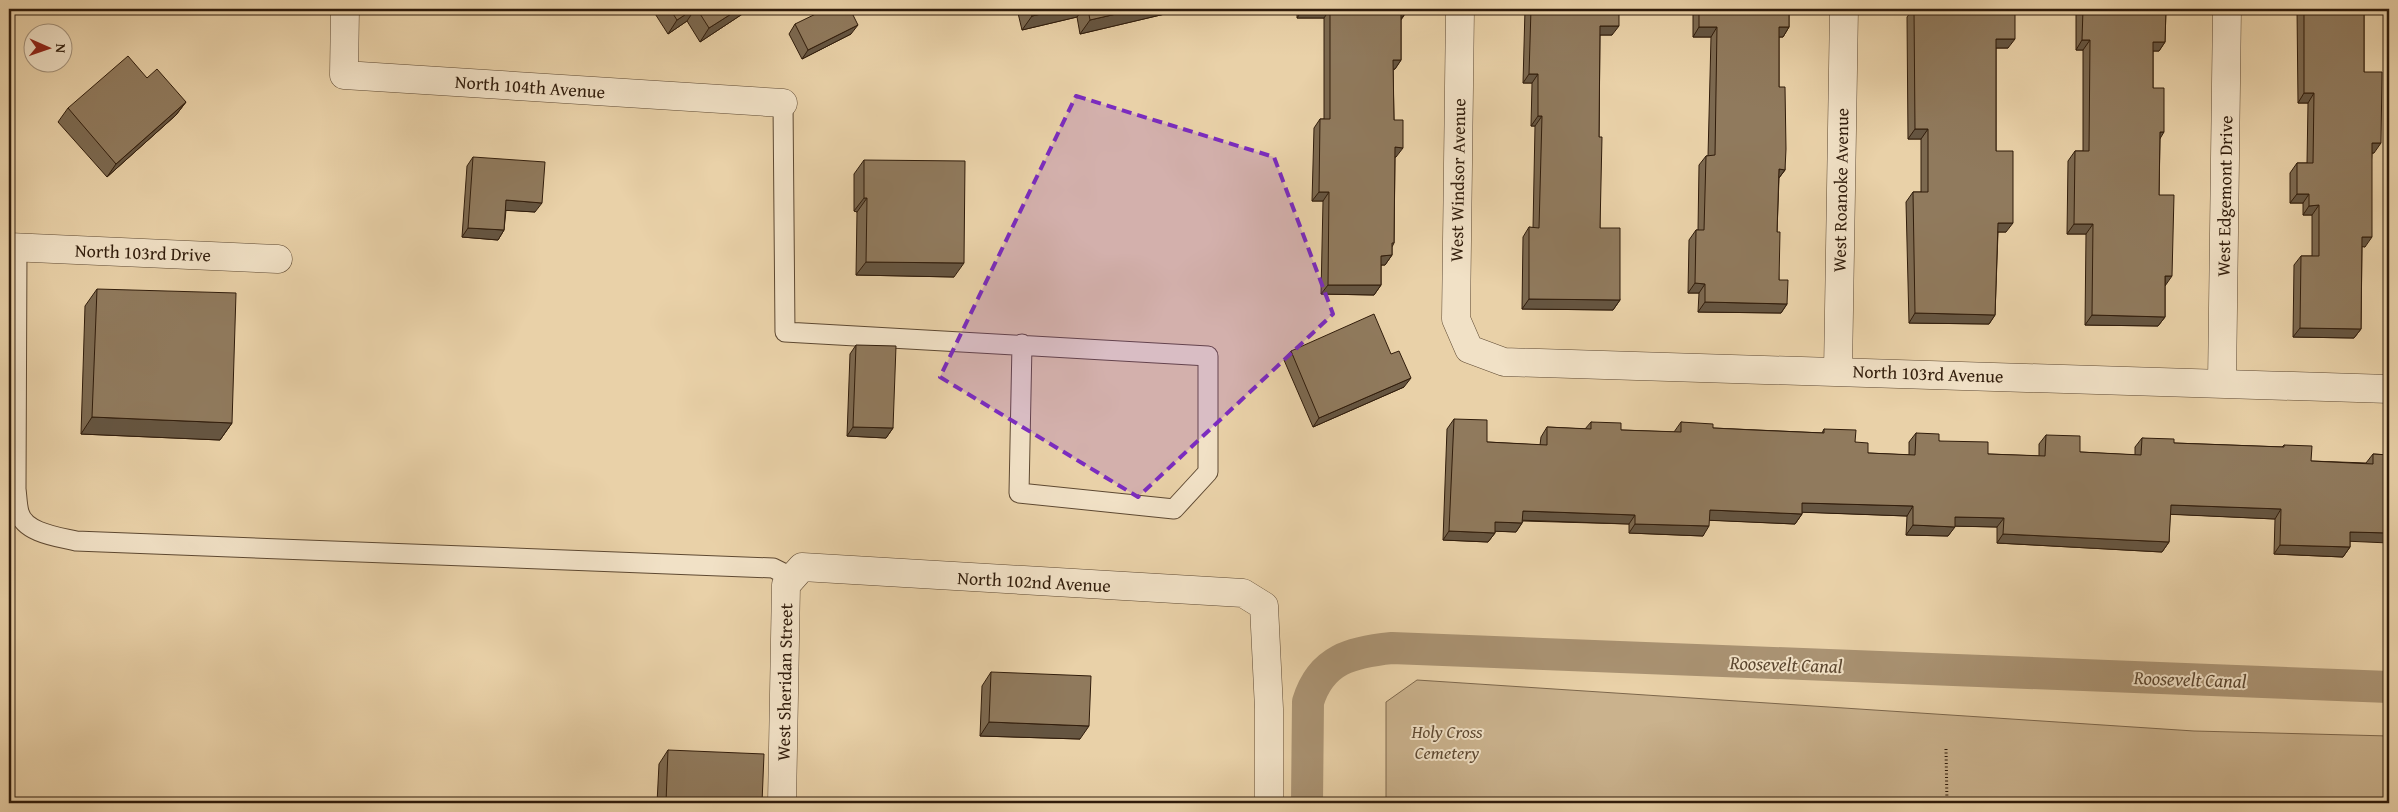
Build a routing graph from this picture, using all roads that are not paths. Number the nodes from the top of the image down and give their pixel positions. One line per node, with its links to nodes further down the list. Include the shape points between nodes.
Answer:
1 (345, 9): 5 (street, North 104th Avenue, via 344,76)
2 (1460, 9): 9 (street, West Windsor Avenue, via 1456,319)
3 (1844, 9): 10 (street, West Roanoke Avenue)
4 (2227, 9): 11 (street, West Edgemont Drive)
5 (783, 103): 8 (lane, via 784,332)
6 (13, 248): 7 (street, North 103rd Drive); 13 (lane, via 16,489 19,514 39,531 76,541 773,568)
7 (278, 259)
8 (1022, 344): 8 (lane, via 1208,356 1208,472 1174,509 1019,493)
9 (1469, 349): 10 (street, North 103rd Avenue, via 1504,362)
10 (1838, 371): 11 (street, North 103rd Avenue)
11 (2222, 383): 12 (street, North 103rd Avenue)
12 (2389, 389)
13 (797, 572): 14 (street, West Sheridan Street, via 786,585); 15 (street, North 102nd Avenue, via 1243,593 1264,606)
14 (782, 803)
15 (1269, 803)

